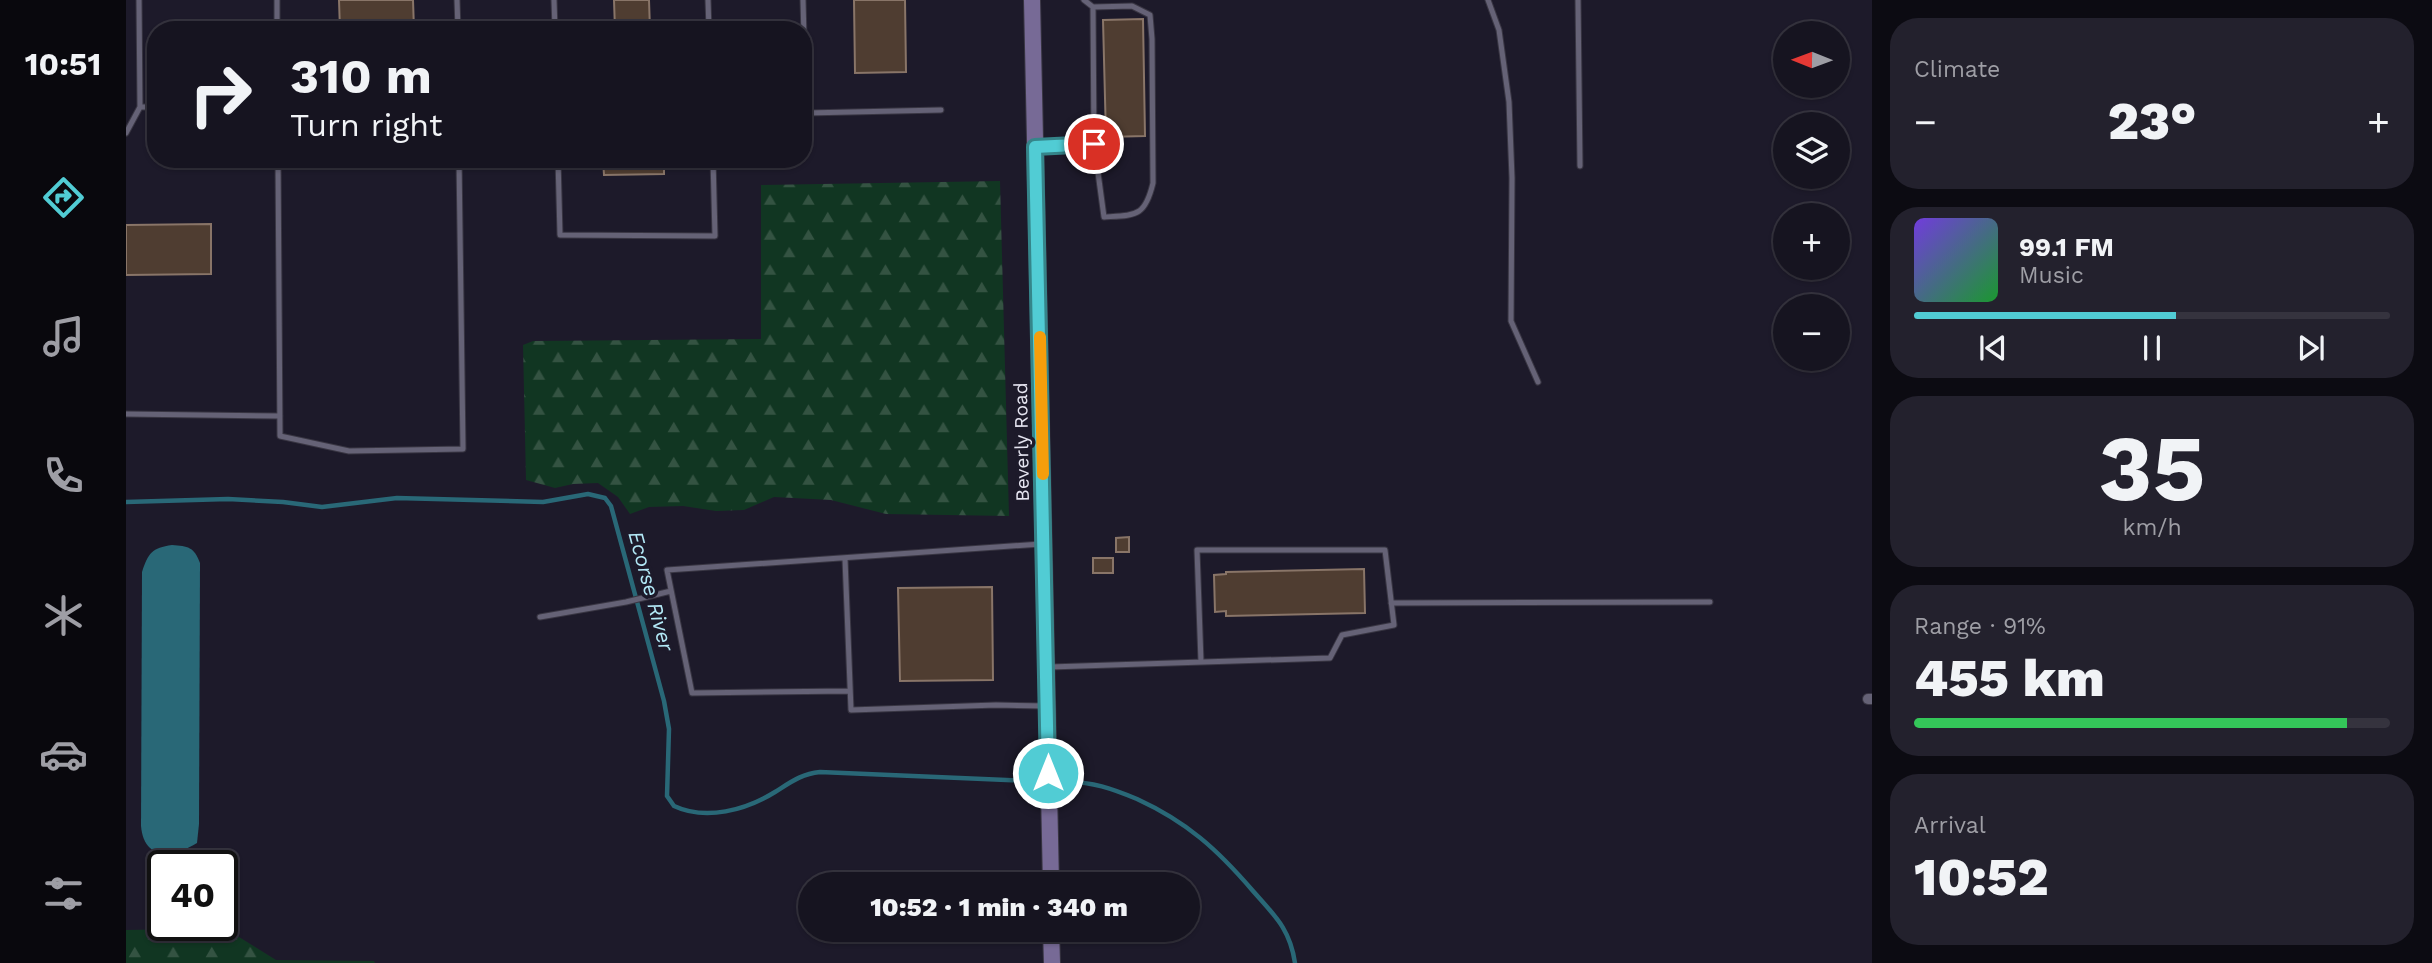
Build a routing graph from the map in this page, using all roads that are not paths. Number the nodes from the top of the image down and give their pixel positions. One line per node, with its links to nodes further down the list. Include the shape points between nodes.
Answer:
1 (139, 0): 17 (lane)
2 (276, 0): 12 (lane)
3 (457, 0): 13 (lane)
4 (554, 0): 14 (lane)
5 (708, 0): 15 (lane)
6 (803, 0): 16 (lane)
7 (1032, 0): 23 (street, Beverly Road)
8 (1084, 0): 11 (lane)
9 (1488, 0): 29 (lane, via 1499,30 1509,102 1511,321)
10 (1578, 0): 24 (lane)
11 (1093, 7): 22 (lane); 22 (lane, via 1132,6 1150,15 1153,183 1148,204 1132,215 1104,217)
12 (277, 21)
13 (458, 21)
14 (555, 21)
15 (709, 21)
16 (804, 21)
17 (140, 107): 18 (lane); 21 (lane)
18 (147, 107)
19 (941, 110): 20 (lane)
20 (812, 113)
21 (126, 133)
22 (1094, 144): 23 (lane)
23 (1035, 147): 32 (street, Beverly Road)
24 (1580, 166)
25 (278, 168): 31 (lane)
26 (459, 168): 31 (lane, via 463,449 349,451 280,436)
27 (558, 168): 28 (lane, via 560,235 715,236)
28 (713, 168)
29 (1538, 382)
30 (126, 414): 31 (lane)
31 (280, 416)
32 (1044, 544): 33 (lane); 39 (street, Beverly Road)
33 (845, 559): 34 (lane, via 667,570); 40 (lane)
34 (671, 591): 37 (lane); 40 (lane, via 692,693)
35 (1710, 602): 36 (lane)
36 (1391, 603): 38 (lane, via 1394,625 1342,635 1330,658); 38 (lane, via 1385,550 1198,550)
37 (540, 617)
38 (1201, 662): 39 (lane)
39 (1047, 667): 41 (street, Beverly Road)
40 (849, 691): 41 (lane, via 851,710)
41 (1048, 706): 42 (street, Beverly Road)
42 (1051, 872)
43 (1051, 942): 44 (street)
44 (1052, 963)

